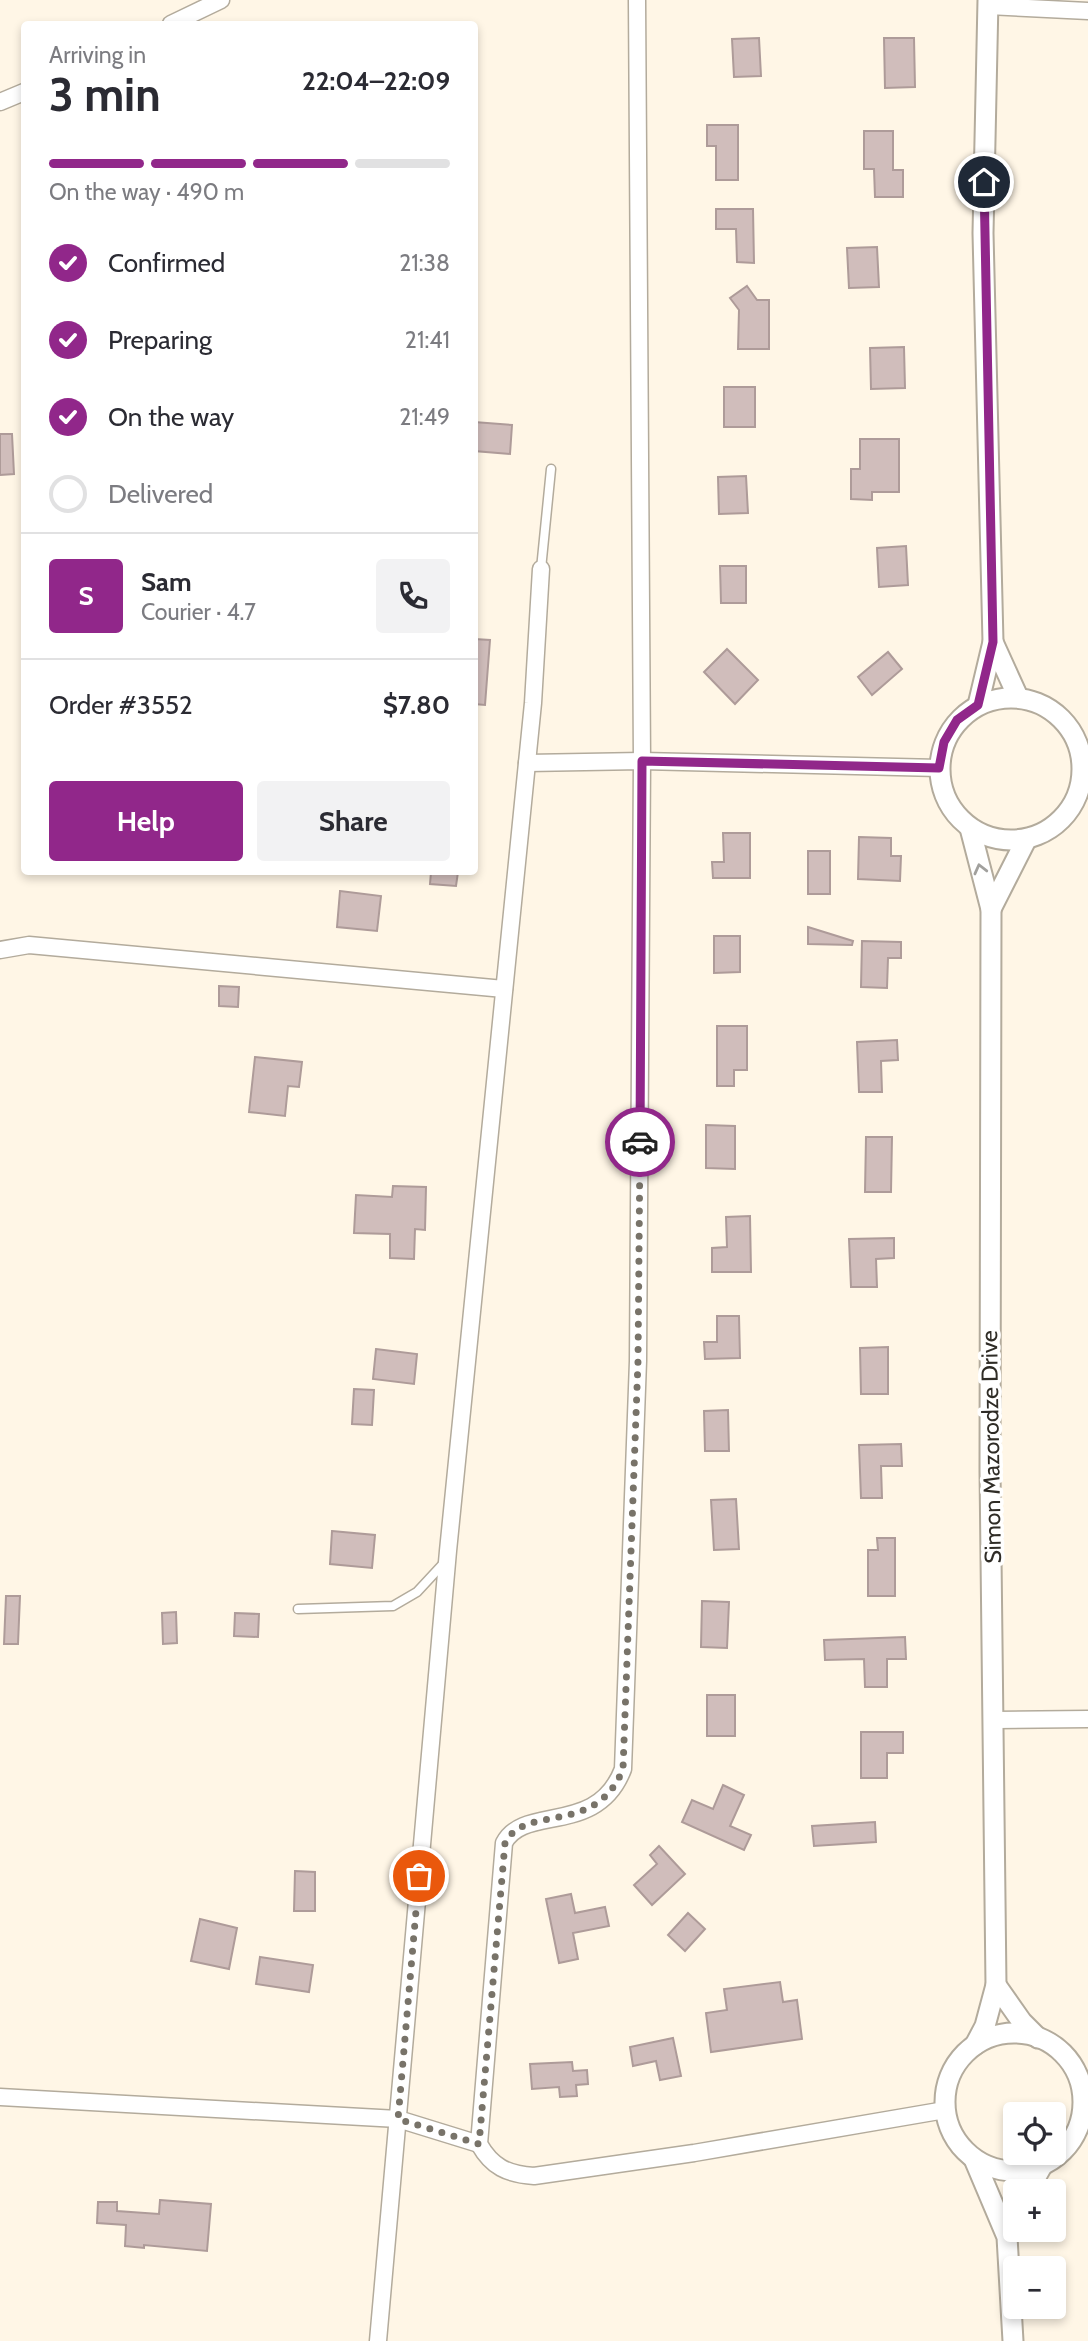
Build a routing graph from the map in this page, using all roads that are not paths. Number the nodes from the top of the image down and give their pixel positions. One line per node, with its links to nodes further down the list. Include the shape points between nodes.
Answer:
1 (220, 0): 5 (street)
2 (637, 0): 13 (street)
3 (988, 3): 4 (street); 10 (street, via 983,233)
4 (1088, 11)
5 (177, 21)
6 (21, 93): 7 (street)
7 (0, 102)
8 (551, 469): 9 (lane)
9 (541, 569): 15 (street)
10 (993, 642): 11 (street); 12 (street)
11 (1018, 697): 12 (street, Simon Mazorodze Drive); 14 (street, Simon Mazorodze Drive, via 1037,702 1060,718)
12 (978, 705): 16 (street, Simon Mazorodze Drive, via 957,720 944,742)
13 (642, 761): 15 (street); 16 (street); 33 (street, via 638,1361 623,1769 617,1785 602,1802 584,1812 516,1828 505,1843)
14 (1085, 761): 18 (street, Simon Mazorodze Drive, via 1069,811 1050,829)
15 (527, 763): 21 (street)
16 (939, 768): 17 (street, Simon Mazorodze Drive, via 947,802)
17 (970, 828): 18 (street, Simon Mazorodze Drive, via 1006,841); 19 (street, Simon Mazorodze Drive, one-way to 17)
18 (1026, 839): 19 (street, Simon Mazorodze Drive)
19 (991, 909): 25 (street, Simon Mazorodze Drive, via 990,1457)
20 (0, 950): 21 (street, via 29,946)
21 (504, 989): 22 (street)
22 (448, 1551): 23 (lane, via 441,1569 393,1606); 32 (street)
23 (298, 1609)
24 (1088, 1719): 25 (street)
25 (996, 1720): 26 (street, Simon Mazorodze Drive)
26 (996, 1985): 27 (street); 28 (street, Simon Mazorodze Drive)
27 (1038, 2038): 28 (street, via 995,2036); 30 (street, via 1070,2063)
28 (975, 2045): 31 (street, Simon Mazorodze Drive, via 951,2073)
29 (0, 2097): 32 (street)
30 (1085, 2100): 35 (street, via 1072,2139)
31 (945, 2110): 33 (street, via 534,2176 513,2175 497,2166); 34 (street, via 960,2146)
32 (398, 2119): 33 (street); 39 (street)
33 (479, 2144)
34 (974, 2159): 35 (street, via 996,2169); 37 (street)
35 (1042, 2166): 36 (street)
36 (1035, 2179)
37 (1003, 2228)
38 (1007, 2242): 40 (street)
39 (379, 2341)
40 (1013, 2341)

